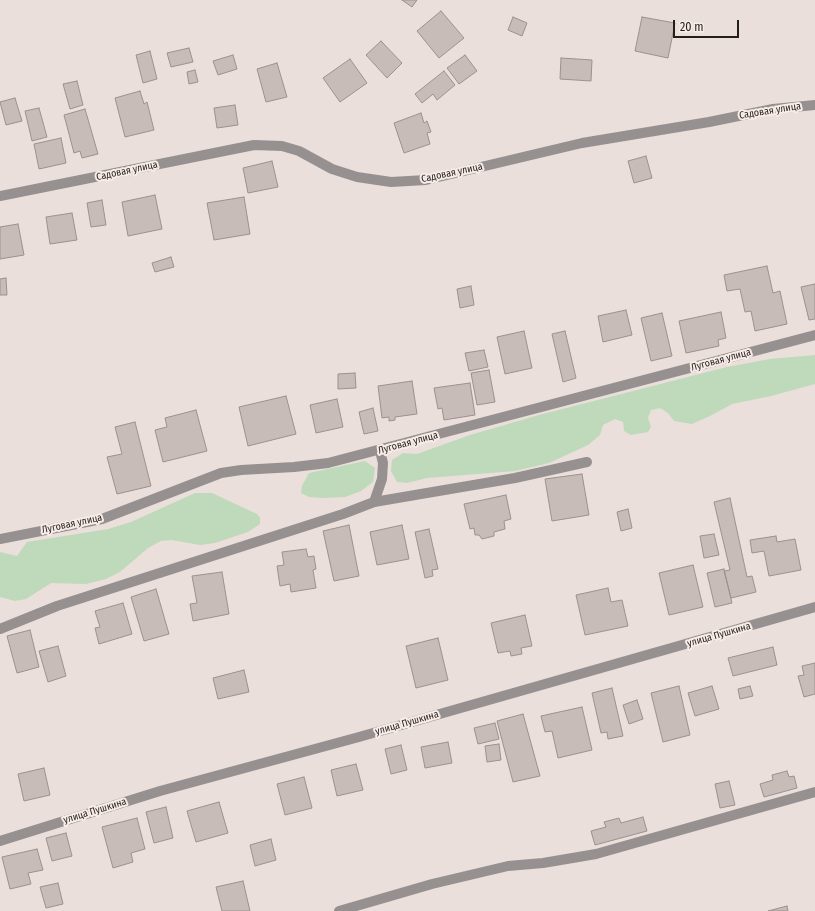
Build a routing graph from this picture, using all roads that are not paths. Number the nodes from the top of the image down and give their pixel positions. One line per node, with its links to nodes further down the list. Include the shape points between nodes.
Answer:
1 (815, 105): 2 (street, Садовая улица, via 773,109 582,143 426,180 392,182 357,177 332,169 299,151 282,146 254,145)
2 (0, 196)
3 (815, 334): 4 (street, Луговая улица)
4 (380, 450): 6 (street, via 383,463 382,479); 7 (street, Луговая улица, via 321,464 221,473 102,519)
5 (586, 462): 6 (street, via 515,478)
6 (374, 502): 9 (street, via 57,606)
7 (0, 539)
8 (815, 608): 11 (street, улица Пушкина, via 160,791)
9 (0, 629)
10 (815, 792): 12 (street, via 596,854 501,867)
11 (0, 841)
12 (339, 911)

